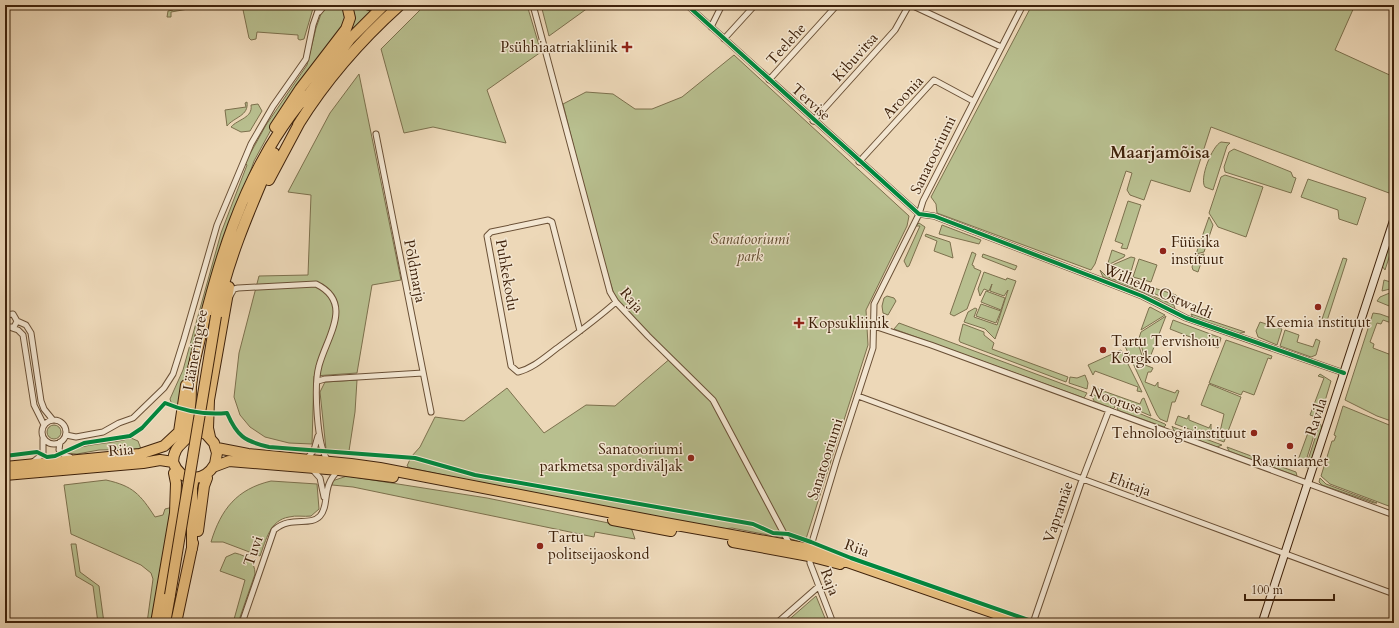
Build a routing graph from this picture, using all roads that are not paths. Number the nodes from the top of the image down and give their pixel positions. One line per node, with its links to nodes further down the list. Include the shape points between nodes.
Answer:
1 (320, 5): 15 (street)
2 (325, 5): 15 (street)
3 (347, 5): 27 (highway, via 350,18 346,29 279,120 258,159)
4 (369, 5): 5 (highway)
5 (373, 5)
6 (384, 5): 20 (highway, Lääneringtee, via 350,39)
7 (400, 5): 22 (highway, Lääneringtee, via 348,58)
8 (533, 5): 30 (street, Raja, via 607,283)
9 (687, 5): 16 (street, Tervise)
10 (722, 5): 16 (street)
11 (755, 5): 17 (street)
12 (837, 5): 19 (street, Teelehe)
13 (910, 5): 18 (street); 23 (street, Kibuvitsa, via 895,30)
14 (1023, 5): 18 (street, Sanatooriumi)
15 (317, 15): 48 (street, via 306,59 250,144 222,211 173,374 164,388 133,418 103,432 76,437)
16 (711, 27): 17 (street, Tervise)
17 (724, 39): 19 (street, Tervise)
18 (1001, 47): 21 (street, Sanatooriumi)
19 (769, 80): 23 (street, Tervise)
20 (306, 96): 26 (highway, Lääneringtee, via 275,150); 27 (highway, via 280,131)
21 (973, 101): 25 (street, Aroonia, via 934,80); 28 (street, Sanatooriumi)
22 (301, 120): 26 (highway, Lääneringtee); 32 (highway, via 258,205)
23 (814, 121): 25 (street, Tervise)
24 (376, 134): 38 (street, Põldmarja)
25 (859, 162): 28 (street, Tervise)
26 (262, 182): 32 (highway, Lääneringtee, via 231,258)
27 (246, 192): 46 (highway, via 225,246 204,320 186,399)
28 (919, 214): 34 (street, Sanatooriumi, via 874,304); 39 (street, Wilhelm Ostwaldi, via 934,216 1142,296 1186,318)
29 (1394, 219): 39 (street, Ravila)
30 (616, 302): 37 (street, Puhkekodu); 70 (street, Raja, via 713,400)
31 (5, 315): 33 (street, via 13,314)
32 (220, 318): 40 (street, via 234,289 316,284 329,292 334,301 335,323 319,364); 49 (highway, via 209,400); 77 (highway, Lääneringtee, bridge)
33 (17, 321): 36 (street); 44 (street, via 26,325 31,333 41,401)
34 (874, 326): 41 (street, Sanatooriumi, via 873,348); 42 (street, Nooruse)
35 (5, 327): 36 (street)
36 (12, 328): 45 (street, via 23,334 34,405)
37 (580, 331): 37 (street, Puhkekodu, via 526,370 518,372 511,366 487,236 491,232 548,220 552,222)
38 (423, 372): 40 (street, via 325,378); 43 (street, Põldmarja)
39 (1344, 373): 67 (street, Ravila)
40 (318, 381): 47 (street)
41 (858, 396): 66 (street, Ehitaja); 72 (street, Sanatooriumi)
42 (1109, 410): 66 (street, Vapramäe); 67 (street, Nooruse)
43 (431, 412)
44 (53, 420): 45 (street); 48 (street, via 63,424)
45 (44, 425): 50 (street)
46 (185, 432): 49 (highway, via 201,432); 52 (highway, Riia); 53 (highway, via 204,438); 54 (highway, Riia); 60 (highway)
47 (319, 433): 57 (street, via 322,450); 58 (street)
48 (66, 435): 51 (street)
49 (210, 437): 53 (highway)
50 (43, 438): 51 (street, via 53,444); 59 (street, via 42,455)
51 (60, 442): 55 (street, via 59,450 64,456)
52 (171, 446): 54 (highway, Riia, via 157,454); 60 (highway)
53 (215, 450): 56 (highway, Riia); 61 (highway); 65 (highway, via 209,464 195,474)
54 (142, 458): 55 (highway, Riia); 60 (highway, Riia); 64 (highway, Riia)
55 (87, 459): 59 (highway, Riia)
56 (248, 459): 58 (highway, Riia); 61 (highway, Riia, via 226,461); 65 (highway, Riia, via 221,467)
57 (329, 462): 58 (highway, Riia); 70 (highway, Riia, via 380,468)
58 (308, 464): 63 (highway, Riia); 68 (street, Tuvi, via 320,478)
59 (24, 465): 62 (highway, Riia)
60 (171, 465): 65 (highway, via 182,481); 76 (highway, via 176,483 175,513)
61 (213, 466): 65 (highway)
62 (5, 467)
63 (339, 470): 68 (street, Tuvi, via 330,478); 72 (highway, Riia, via 457,489 641,527)
64 (5, 475)
65 (198, 480): 71 (highway); 71 (highway, via 204,486 198,530)
66 (1082, 480): 73 (street, Ehitaja); 84 (street, Vapramäe)
67 (1308, 483): 69 (street, Nooruse); 73 (street, Ravila)
68 (324, 498): 79 (street, Tuvi, via 321,515 315,520 288,522 274,530)
69 (1394, 515)
70 (790, 545): 72 (highway, Riia)
71 (192, 549): 78 (highway)
72 (809, 552): 74 (street, Raja); 82 (highway, Riia); 83 (highway, Riia)
73 (1285, 553): 75 (street, Ehitaja); 85 (street, Ravila)
74 (818, 587): 80 (street); 81 (street, Raja)
75 (1394, 594)
76 (156, 623)
77 (165, 623)
78 (176, 623)
79 (242, 623)
80 (777, 623)
81 (833, 623)
82 (1008, 623)
83 (1024, 623)
84 (1033, 623)
85 (1262, 623)

